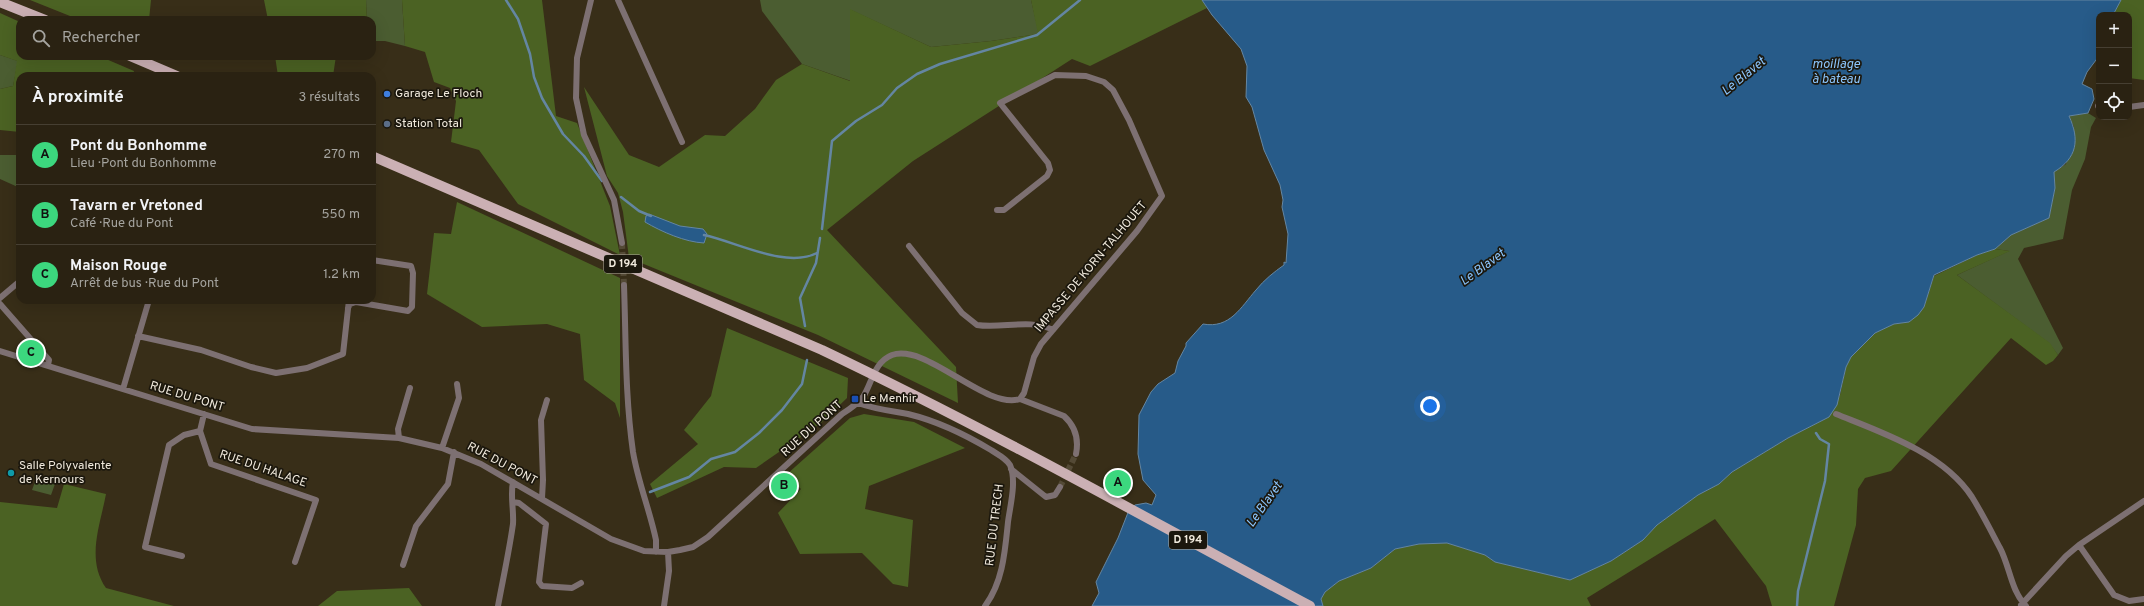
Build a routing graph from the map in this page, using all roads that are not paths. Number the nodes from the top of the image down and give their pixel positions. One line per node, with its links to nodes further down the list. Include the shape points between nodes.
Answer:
1 (591, 0): 12 (street, via 577,58 576,98 584,135 614,200)
2 (618, 0): 9 (street)
3 (0, 2): 4 (main road)
4 (35, 16)
5 (139, 60): 6 (main road)
6 (168, 72)
7 (2144, 105): 8 (street)
8 (2132, 107)
9 (682, 142)
10 (376, 158): 28 (main road, D 194)
11 (997, 210): 24 (street, IMPASSE DE KORN-TALHOUET, via 1004,210 1047,176 1050,170 1048,163 1000,103 1055,75 1086,76 1104,82 1113,90 1162,196 1155,209)
12 (622, 243)
13 (909, 246): 24 (street, via 962,313 977,325 1045,326)
14 (376, 261): 22 (street, via 412,266 412,307 408,311)
15 (16, 284): 17 (street)
16 (624, 284): 49 (street, via 627,386 632,439 655,534)
17 (0, 298)
18 (0, 304): 27 (street, via 49,360)
19 (148, 304): 25 (street)
20 (348, 304): 23 (street)
21 (350, 304): 23 (street)
22 (368, 304)
23 (348, 308): 25 (street, via 343,354 307,368 276,373 251,368 201,350)
24 (1053, 330): 32 (street, IMPASSE DE KORN-TALHOUET, via 1034,357 1024,393)
25 (138, 336): 31 (street)
26 (0, 351): 27 (street, RUE DU PONT)
27 (48, 365): 31 (street, RUE DU PONT)
28 (873, 374): 32 (street, RUE DU PONT, via 893,355 905,355 927,361 994,395 1012,401); 34 (street, RUE DU PONT); 60 (main road, D 194)
29 (457, 384): 39 (street, via 458,398)
30 (410, 388): 38 (street, via 398,429)
31 (123, 389): 35 (street, RUE DU PONT)
32 (1020, 398): 41 (street, RUE DU PONT, via 1054,411 1069,421 1076,434)
33 (547, 400): 45 (street, via 542,420)
34 (858, 403): 42 (street, RUE DU TRECH, via 869,408 907,414 951,429 1005,459); 50 (street, RUE DU PONT, via 836,419 708,537 692,546)
35 (204, 414): 37 (street); 38 (street, RUE DU PONT, via 252,429)
36 (1836, 414): 56 (street, via 1909,443 1956,477 1972,497 2004,555 2017,595)
37 (200, 431): 51 (street, via 184,435 169,445 145,547); 52 (street, RUE DU HALAGE, via 211,464 316,500)
38 (399, 438): 39 (street, RUE DU PONT)
39 (442, 448): 40 (street, RUE DU PONT)
40 (454, 452): 43 (street, RUE DU PONT); 53 (street, via 448,484 416,526)
41 (1076, 454)
42 (1011, 470): 44 (street, via 1046,497 1055,495); 59 (street, RUE DU TRECH, via 1012,484 1002,568 994,592)
43 (514, 482): 45 (street, RUE DU PONT); 46 (street, via 511,491)
44 (1060, 486)
45 (542, 498): 49 (street, RUE DU PONT, via 611,539 631,548)
46 (513, 502): 54 (street, via 520,502 546,524 539,582 542,586 572,588); 57 (street, via 513,523)
47 (2144, 502): 48 (street)
48 (2079, 545): 55 (street, via 2114,595 2128,601); 56 (street)
49 (656, 552): 50 (street, RUE DU PONT)
50 (668, 552): 58 (street)
51 (182, 556)
52 (295, 562)
53 (404, 565)
54 (581, 583)
55 (2144, 599)
56 (2023, 605)
57 (498, 606)
58 (664, 606)
59 (985, 606)
60 (1310, 606)

